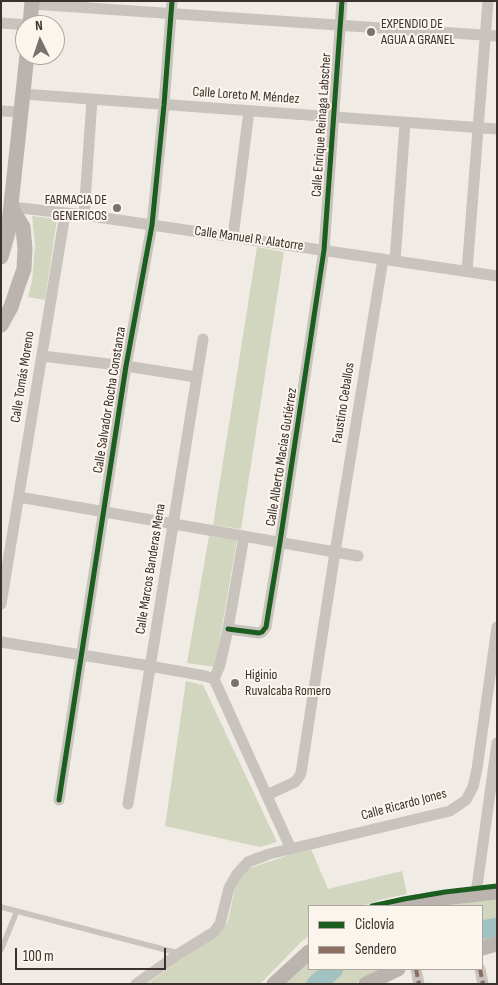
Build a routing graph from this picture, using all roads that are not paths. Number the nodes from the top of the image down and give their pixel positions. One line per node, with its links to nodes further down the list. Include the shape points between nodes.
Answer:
1 (172, 1): 5 (street, Calle Salvador Rocha Constanza)
2 (342, 1): 9 (street, Calle Enrique Reinaga Labscher)
3 (488, 1): 10 (street)
4 (32, 2): 5 (street); 6 (main road)
5 (171, 14): 9 (street); 14 (street, Calle Salvador Rocha Constanza)
6 (31, 15)
7 (1, 23): 8 (street)
8 (15, 24)
9 (340, 25): 10 (street); 18 (street, Calle Enrique Reinaga Labscher)
10 (491, 36): 20 (street)
11 (26, 65): 12 (main road)
12 (23, 94): 13 (street, Calle Loreto M. Méndez); 17 (main road)
13 (92, 100): 14 (street, Calle Loreto M. Méndez); 24 (street)
14 (164, 105): 16 (street, Calle Loreto M. Méndez); 25 (street, Calle Salvador Rocha Constanza)
15 (1, 111): 17 (street)
16 (249, 111): 18 (street, Calle Loreto M. Méndez); 26 (street)
17 (21, 112): 22 (main road)
18 (333, 117): 19 (street, Calle Loreto M. Méndez); 27 (street, Calle Enrique Reinaga Labscher)
19 (405, 123): 20 (street, Calle Loreto M. Méndez); 29 (street, Faustino Ceballos)
20 (478, 128): 21 (street, Calle Loreto M. Méndez); 30 (street)
21 (497, 130)
22 (6, 207): 23 (street, Calle Manuel R. Alatorre); 28 (main road, via 8,233); 32 (main road, via 23,227 26,249 24,269 11,308)
23 (65, 214): 24 (street, Calle Manuel R. Alatorre); 34 (street, Calle Tomás Moreno)
24 (84, 215): 25 (street, Calle Manuel R. Alatorre)
25 (152, 225): 26 (street, Calle Manuel R. Alatorre); 35 (street, Calle Salvador Rocha Constanza)
26 (233, 237): 27 (street, Calle Manuel R. Alatorre)
27 (324, 250): 29 (street, Calle Manuel R. Alatorre); 41 (street, Calle Alberto Macías Gutiérrez)
28 (2, 251)
29 (389, 260): 30 (street, Calle Manuel R. Alatorre); 42 (street, Faustino Ceballos)
30 (466, 271): 31 (street, Calle Manuel R. Alatorre)
31 (497, 276)
32 (1, 325)
33 (203, 339): 36 (street, Calle Marcos Banderas Mena)
34 (42, 356): 35 (street); 37 (street, Calle Tomás Moreno)
35 (126, 366): 36 (street); 38 (street, Calle Salvador Rocha Constanza)
36 (196, 377): 39 (street, Calle Marcos Banderas Mena)
37 (19, 497): 38 (street); 44 (street, Calle Tomás Moreno)
38 (104, 512): 39 (street); 48 (street, Calle Salvador Rocha Constanza)
39 (173, 524): 40 (street); 49 (street, Calle Marcos Banderas Mena)
40 (244, 536): 41 (street); 46 (street)
41 (280, 542): 42 (street); 46 (street, Calle Alberto Macías Gutiérrez, via 265,629 262,632)
42 (335, 552): 43 (street); 52 (street, Faustino Ceballos, via 301,774 295,782)
43 (358, 556)
44 (1, 604)
45 (497, 627): 55 (street, Calle Ricardo Jones, via 478,768 466,800 450,811)
46 (228, 629): 50 (street)
47 (1, 642): 48 (street)
48 (82, 655): 49 (street); 53 (street, Calle Salvador Rocha Constanza)
49 (150, 666): 50 (street); 54 (street, Calle Marcos Banderas Mena)
50 (214, 679): 52 (street)
51 (497, 743): 57 (street)
52 (268, 796): 55 (street)
53 (59, 800)
54 (128, 804)
55 (291, 849): 64 (street, Calle Ricardo Jones, via 248,862 236,874 220,924 214,932)
56 (497, 892): 57 (main road)
57 (476, 894): 58 (main road)
58 (403, 905)
59 (1, 907): 60 (lane)
60 (17, 911): 63 (lane); 64 (lane)
61 (497, 944): 62 (main road)
62 (483, 948)
63 (1, 950)
64 (180, 953): 69 (street, Calle Ricardo Jones)
65 (308, 953): 70 (main road)
66 (396, 970): 71 (main road)
67 (416, 970): 72 (street)
68 (480, 970): 73 (street)
69 (136, 984)
70 (274, 984)
71 (366, 984)
72 (419, 984)
73 (483, 984)

